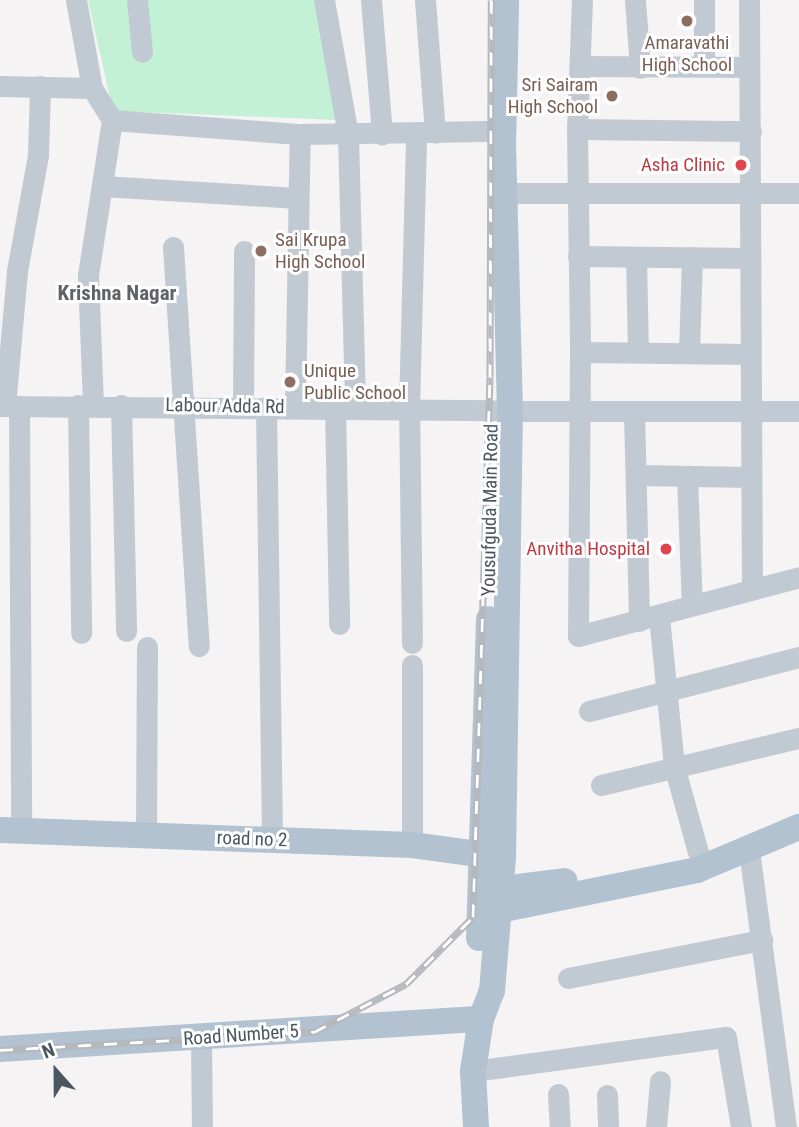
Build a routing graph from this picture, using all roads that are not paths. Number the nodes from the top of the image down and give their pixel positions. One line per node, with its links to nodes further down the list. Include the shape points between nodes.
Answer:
1 (76, 0): 19 (street)
2 (136, 0): 12 (street)
3 (324, 0): 26 (street)
4 (371, 0): 27 (street)
5 (425, 0): 24 (street)
6 (489, 0): 22 (main road, Yousufguda Main Road)
7 (506, 0): 30 (main road, Yousufguda Main Road)
8 (582, 0): 13 (street)
9 (635, 0): 15 (street)
10 (704, 0): 14 (street)
11 (749, 0): 16 (street)
12 (142, 52)
13 (580, 66): 15 (street); 21 (street)
14 (704, 66): 15 (street); 16 (street)
15 (640, 68)
16 (749, 68): 23 (street)
17 (0, 86): 18 (street)
18 (40, 86): 19 (street); 47 (street, via 38,155 17,271)
19 (92, 88): 20 (street)
20 (112, 120): 25 (street); 28 (street)
21 (577, 128): 23 (street); 29 (street)
22 (487, 131): 24 (street); 53 (main road, Yousufguda Main Road)
23 (751, 131): 31 (street)
24 (426, 133): 27 (street); 52 (street)
25 (300, 134): 26 (street); 33 (street)
26 (348, 135): 27 (street); 51 (street)
27 (382, 135)
28 (102, 186): 33 (street); 45 (street, via 87,292)
29 (577, 192): 30 (street); 31 (street); 36 (street)
30 (504, 193): 53 (main road, Yousufguda Main Road)
31 (750, 193): 32 (street); 39 (street)
32 (799, 193)
33 (297, 198): 50 (street)
34 (173, 247): 44 (street)
35 (244, 251): 48 (street)
36 (578, 256): 37 (street); 41 (street)
37 (636, 257): 38 (street); 40 (street)
38 (692, 257): 39 (street); 42 (street)
39 (750, 258): 43 (street)
40 (638, 350): 41 (street); 42 (street)
41 (580, 352): 54 (street)
42 (689, 352): 43 (street)
43 (750, 354): 56 (street)
44 (184, 404): 46 (street, Labour Adda Rd); 48 (street, Labour Adda Rd); 68 (street)
45 (85, 405): 46 (street, Labour Adda Rd); 47 (street, Labour Adda Rd); 67 (street)
46 (121, 405): 66 (street)
47 (8, 406): 77 (street)
48 (243, 406): 49 (street, Labour Adda Rd)
49 (266, 407): 50 (street, Labour Adda Rd); 79 (street)
50 (295, 407): 51 (street, Labour Adda Rd)
51 (345, 408): 52 (street, Labour Adda Rd); 65 (street)
52 (409, 408): 53 (street, Labour Adda Rd); 81 (street)
53 (501, 410): 54 (street, Labour Adda Rd); 83 (main road, Yousufguda Main Road)
54 (580, 411): 57 (street, Labour Adda Rd); 64 (street, via 578,636)
55 (799, 411): 56 (street, Labour Adda Rd)
56 (749, 412): 57 (street, Labour Adda Rd); 60 (street)
57 (634, 413): 58 (street)
58 (636, 475): 59 (street); 64 (street)
59 (687, 477): 60 (street); 63 (street)
60 (750, 477): 62 (street)
61 (799, 577): 62 (street)
62 (752, 588): 63 (street)
63 (692, 605): 64 (street)
64 (649, 619): 71 (street)
65 (339, 624)
66 (126, 631)
67 (80, 633)
68 (199, 646)
69 (147, 648): 78 (street)
70 (799, 657): 71 (street, via 712,682)
71 (664, 690): 72 (street); 74 (street)
72 (589, 711)
73 (799, 738): 74 (street)
74 (674, 766): 75 (street); 82 (street)
75 (601, 785)
76 (797, 823): 80 (main road)
77 (10, 831): 78 (main road, road no 2)
78 (146, 835): 79 (main road, road no 2)
79 (272, 840): 81 (main road, road no 2)
80 (748, 842): 82 (main road); 84 (main road, via 696,870 638,885); 85 (street)
81 (412, 845): 83 (main road, road no 2)
82 (698, 852): 84 (main road)
83 (493, 856): 84 (main road); 87 (main road, Yousufguda Main Road, via 476,991)
84 (500, 900): 87 (main road, via 492,992)
85 (762, 940): 86 (street); 100 (street)
86 (568, 978)
87 (481, 1019): 88 (main road, Road Number 5); 90 (main road)
88 (201, 1037): 89 (main road, Road Number 5); 94 (street)
89 (0, 1049)
90 (473, 1071): 95 (main road); 99 (street, via 726,1037)
91 (660, 1081): 98 (street)
92 (558, 1094): 96 (street)
93 (607, 1095): 97 (street)
94 (202, 1127)
95 (476, 1127)
96 (560, 1127)
97 (608, 1127)
98 (656, 1127)
99 (741, 1127)
100 (786, 1127)

